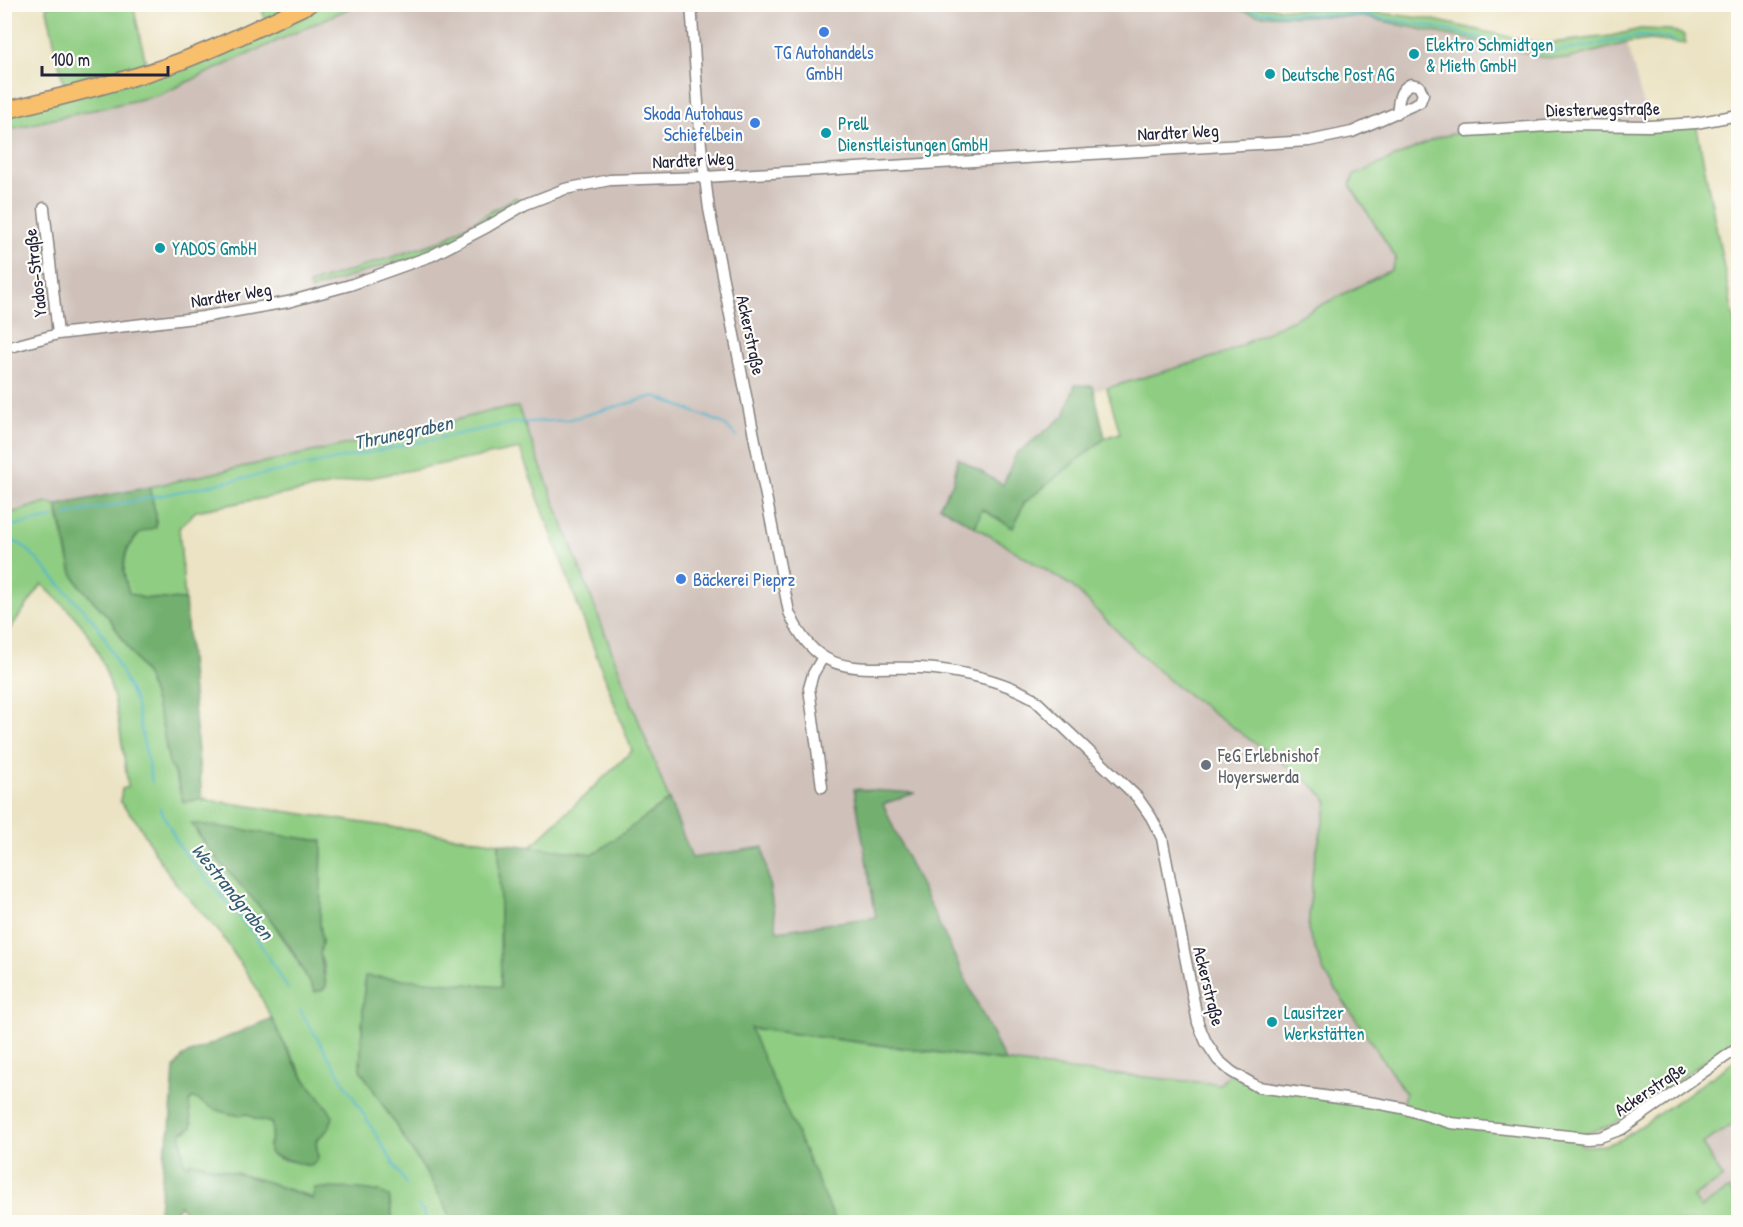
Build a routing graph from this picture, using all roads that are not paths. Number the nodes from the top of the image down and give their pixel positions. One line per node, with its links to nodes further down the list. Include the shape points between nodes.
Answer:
1 (309, 4): 3 (main road, via 165,67)
2 (691, 4): 7 (street, Ackerstraße)
3 (4, 111)
4 (1397, 113): 7 (street, Nardter Weg, via 1352,132 1310,141)
5 (1738, 115): 6 (street, Diesterwegstraße, via 1649,126 1563,125)
6 (1467, 131)
7 (705, 177): 9 (street, Nardter Weg, via 610,180 565,189 526,204 431,256 288,302 203,317); 11 (street, Ackerstraße, via 789,612 803,640)
8 (44, 208): 9 (street, Yados-Straße)
9 (58, 334): 10 (street, Nardter Weg)
10 (14, 346)
11 (823, 657): 12 (street, via 809,688); 13 (street, Ackerstraße, via 855,669 938,669 1017,689 1033,698 1137,797 1162,838 1198,1023 1218,1060 1258,1087 1402,1108 1451,1123 1572,1138 1600,1137 1622,1129)
12 (822, 787)
13 (1738, 1048)

